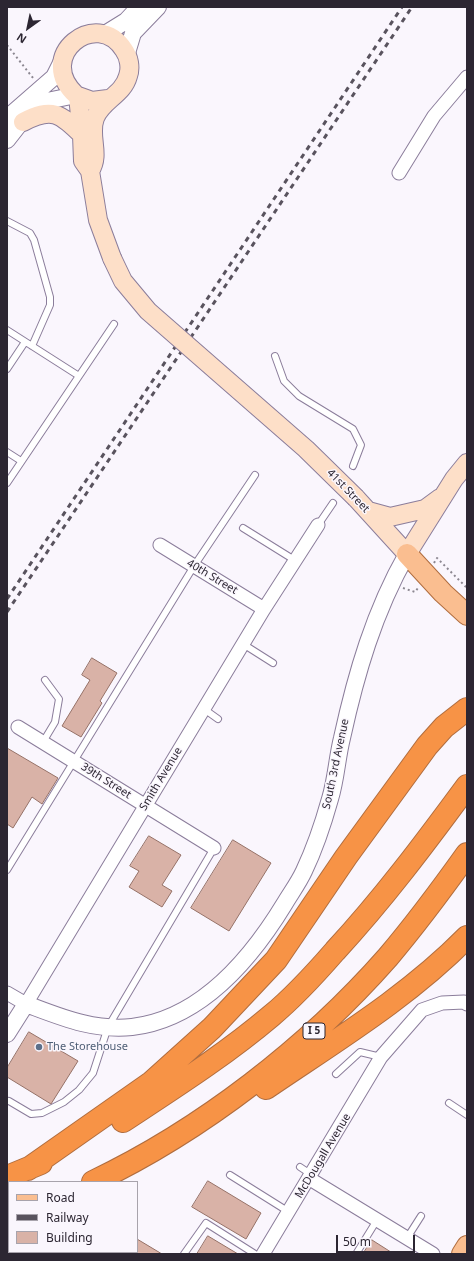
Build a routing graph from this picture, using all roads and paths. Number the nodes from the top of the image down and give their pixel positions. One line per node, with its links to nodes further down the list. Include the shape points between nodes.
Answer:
1 (139, 7): 3 (street, via 126,21)
2 (158, 7): 5 (street, via 133,33)
3 (105, 34): 5 (main road, via 121,45); 6 (main road, via 91,33 77,38 67,48)
4 (7, 45): 8 (path)
5 (127, 54): 10 (main road, via 129,75 125,86)
6 (62, 61): 9 (main road, via 62,75 67,87); 11 (street, via 54,77)
7 (467, 77): 15 (street, via 434,116)
8 (35, 81)
9 (77, 96): 10 (main road, via 92,102); 11 (street, via 47,101); 12 (main road)
10 (108, 99): 14 (main road, via 93,126 95,158)
11 (15, 120): 12 (main road, via 50,114 70,122); 13 (street)
12 (82, 135): 14 (main road, via 83,161)
13 (7, 140)
14 (90, 171): 32 (main road, 41st Street, bridge, via 98,220 123,281 148,311 306,449)
15 (399, 172)
16 (7, 221): 20 (lane, via 30,233 34,240 50,297 50,305)
17 (114, 324): 23 (lane)
18 (7, 330): 19 (lane)
19 (25, 342): 20 (lane); 22 (lane)
20 (32, 346): 23 (lane)
21 (275, 356): 27 (lane, via 284,381 299,396 353,429 361,445)
22 (7, 369)
23 (79, 376): 25 (lane)
24 (7, 452): 25 (lane)
25 (22, 461): 29 (lane)
26 (467, 463): 30 (main road)
27 (353, 466)
28 (255, 475): 38 (lane)
29 (7, 483)
30 (445, 494): 32 (main road, via 425,509 390,517); 36 (main road)
31 (333, 503): 33 (lane)
32 (368, 511): 36 (main road, 41st Street)
33 (318, 525): 37 (street, Smith Avenue)
34 (243, 528): 37 (lane)
35 (160, 545): 38 (street, 40th Street)
36 (407, 554): 40 (main road, 41st Street); 59 (street, South 3rd Avenue, via 370,632 354,682 331,798 318,836 304,872 268,930 237,968 209,994 184,1010 161,1020 132,1027)
37 (296, 560): 39 (street, Smith Avenue)
38 (194, 566): 39 (street, 40th Street); 49 (lane)
39 (264, 609): 41 (street, Smith Avenue)
40 (467, 615)
41 (243, 644): 42 (lane); 44 (street, Smith Avenue)
42 (273, 663)
43 (45, 680): 48 (lane, via 59,699 55,722)
44 (204, 709): 46 (lane); 51 (street, Smith Avenue)
45 (467, 709): 68 (highway, via 444,727 427,746 346,857 276,960 212,1028 152,1082)
46 (218, 718)
47 (18, 727): 48 (street, 39th Street)
48 (43, 742): 49 (street, 39th Street)
49 (73, 761): 51 (street, 39th Street); 54 (lane)
50 (467, 786): 68 (highway, via 418,854 380,900 316,973 271,1016 191,1075 95,1139)
51 (145, 805): 52 (street, 39th Street); 57 (street, Smith Avenue)
52 (214, 848): 59 (lane)
53 (467, 854): 67 (highway, I 5, via 387,958 301,1044 193,1126)
54 (7, 870)
55 (467, 938): 67 (highway, via 424,978 399,997 181,1147)
56 (7, 993): 57 (street)
57 (26, 1004): 59 (street, South 3rd Avenue, via 74,1022); 60 (street, Smith Avenue)
58 (467, 1004): 61 (street, via 442,1003 422,1010)
59 (108, 1027): 63 (lane, via 94,1073 64,1102 42,1113 31,1114)
60 (7, 1034)
61 (382, 1057): 62 (lane, via 360,1052); 71 (street, McDougall Avenue)
62 (336, 1074)
63 (9, 1101)
64 (449, 1103): 65 (lane)
65 (467, 1115)
66 (300, 1167): 71 (lane)
67 (123, 1168): 72 (highway, I 5)
68 (28, 1169): 70 (highway)
69 (230, 1175): 73 (lane)
70 (7, 1177)
71 (311, 1177): 73 (street, McDougall Avenue); 75 (street)
72 (95, 1181)
73 (289, 1212): 80 (street, McDougall Avenue)
74 (421, 1216): 76 (lane)
75 (377, 1220): 76 (street); 81 (lane)
76 (407, 1238): 82 (street)
77 (467, 1246): 83 (main road)
78 (184, 1254): 79 (lane, via 206,1223)
79 (255, 1254)
80 (263, 1254)
81 (356, 1254)
82 (432, 1254)
83 (462, 1254)

